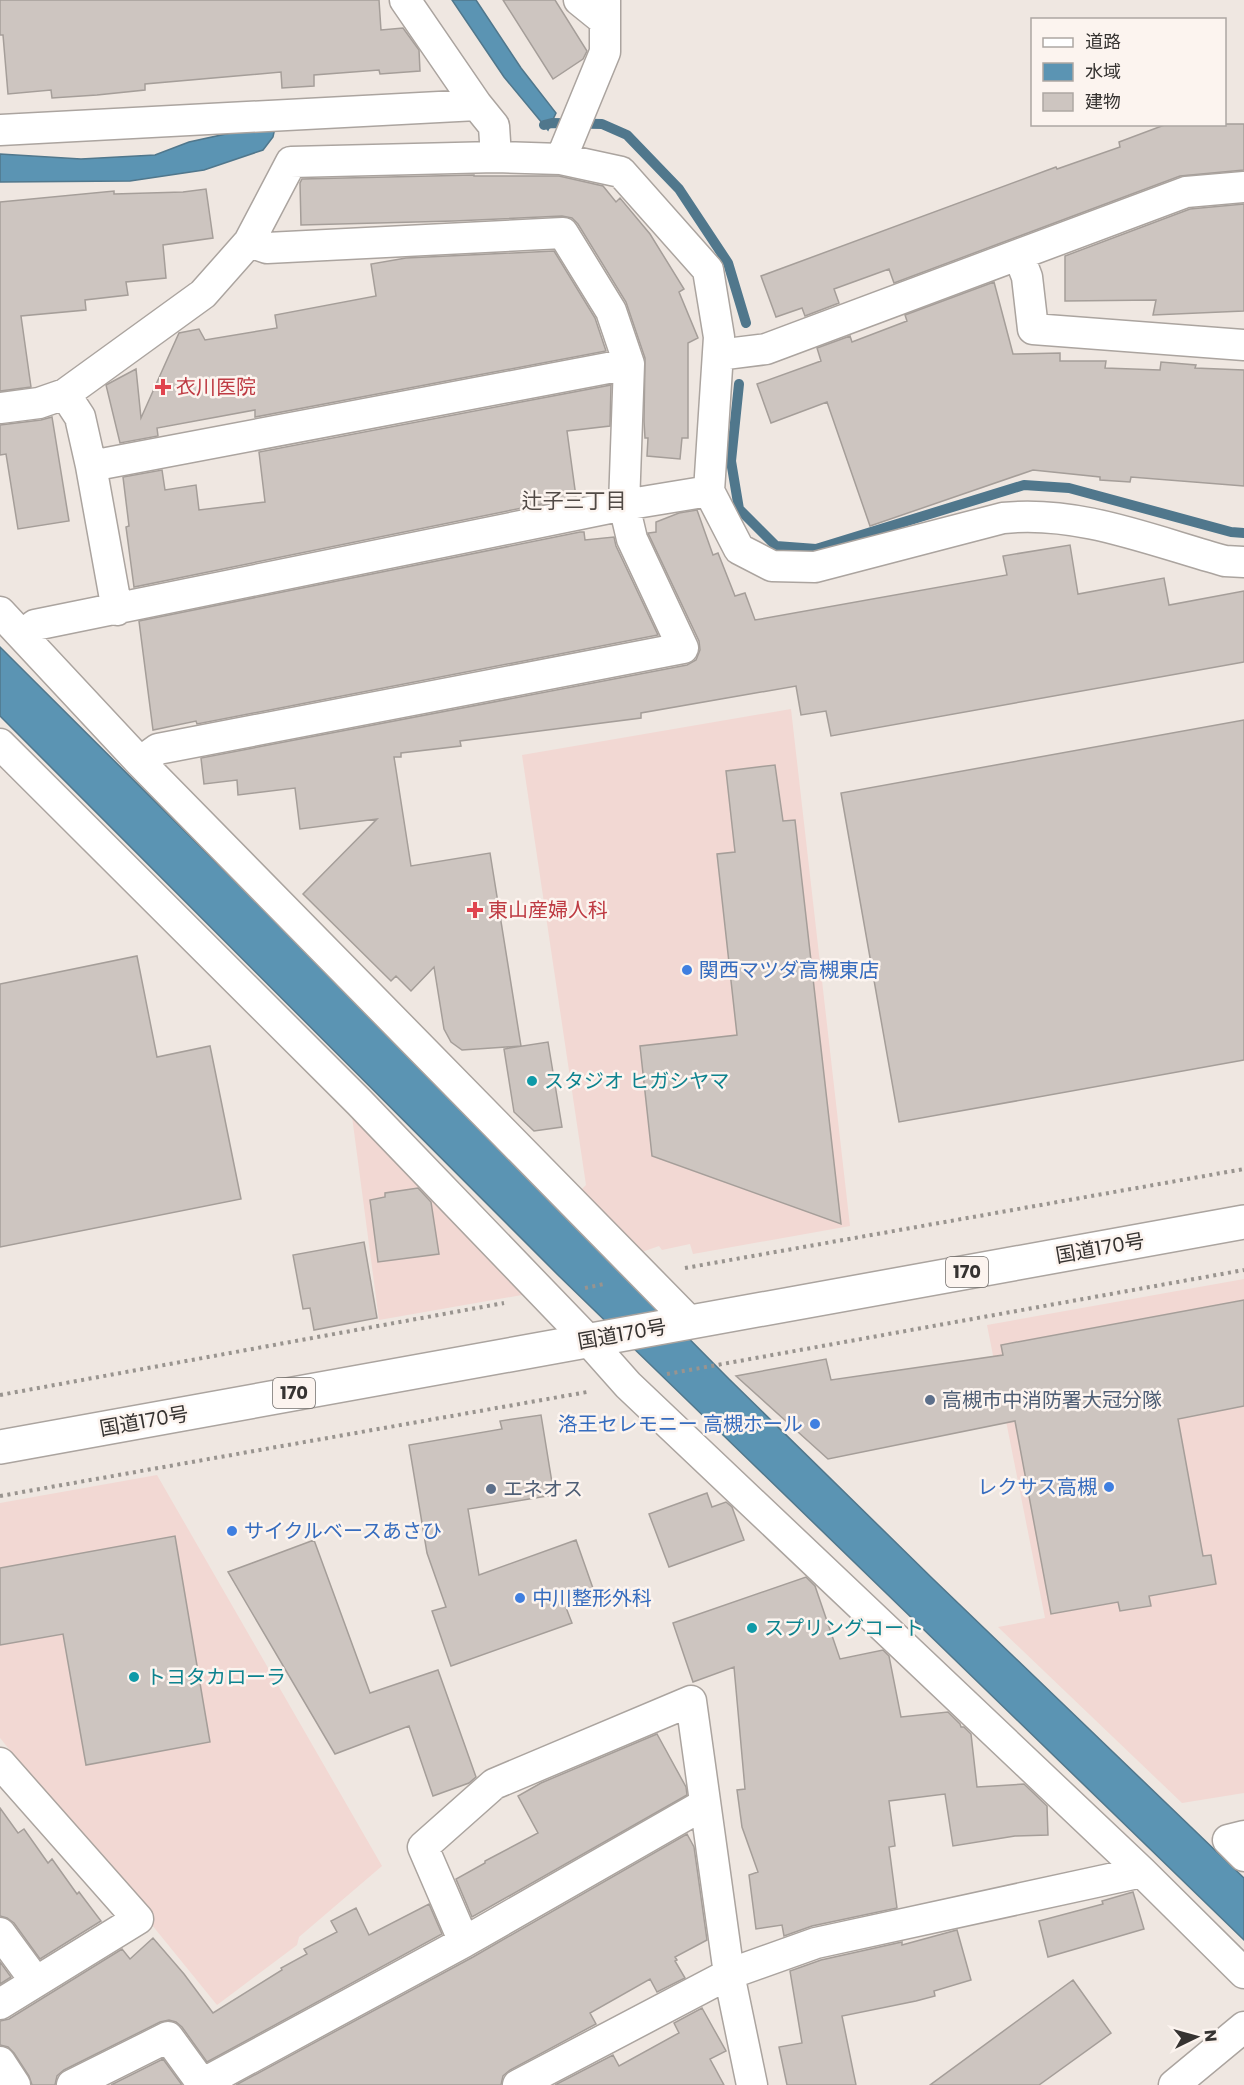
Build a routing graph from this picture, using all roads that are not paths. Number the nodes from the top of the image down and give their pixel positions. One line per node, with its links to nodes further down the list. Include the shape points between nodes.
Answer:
1 (405, 0): 4 (street)
2 (579, 0): 3 (street)
3 (605, 11): 6 (street, via 605,52)
4 (477, 105): 5 (street); 7 (street, via 494,126)
5 (0, 130)
6 (563, 154): 7 (street); 12 (street, via 621,172 708,270 719,337)
7 (496, 157): 9 (street, via 291,162)
8 (1244, 187): 10 (street, via 1186,192)
9 (249, 242): 13 (street, via 267,249 563,233 611,311); 14 (street, via 203,294)
10 (1019, 256): 11 (street, via 1027,277 1033,329); 12 (street, via 765,349)
11 (1244, 345)
12 (718, 356): 17 (street)
13 (629, 364): 16 (street); 18 (street)
14 (65, 394): 15 (street, via 39,403); 16 (street, via 80,417)
15 (0, 408)
16 (91, 466): 20 (street)
17 (709, 491): 18 (street); 19 (street, via 739,549 772,567 815,567 1003,518 1029,515 1080,520 1225,561)
18 (624, 505): 20 (street); 24 (street, via 632,540 683,648 158,749)
19 (1244, 561)
20 (117, 610): 22 (street, via 35,625)
21 (0, 612): 22 (street)
22 (23, 634): 24 (street)
23 (0, 744): 27 (street, via 359,1102)
24 (140, 762): 26 (street)
25 (1244, 1222): 26 (highway, 国道170号 / 170)
26 (690, 1322): 27 (highway, 国道170号 / 170)
27 (588, 1340): 28 (highway, 国道170号 / 170); 33 (street, via 628,1385)
28 (0, 1447)
29 (0, 1763): 38 (street, via 138,1919)
30 (705, 1804): 35 (street); 35 (street, via 691,1701 494,1784 423,1847); 37 (street)
31 (1244, 1836): 32 (street, via 1228,1840)
32 (1244, 1856)
33 (1142, 1872): 36 (street); 37 (street, via 816,1943)
34 (0, 1933): 38 (street)
35 (464, 1942): 43 (street)
36 (1244, 1973)
37 (729, 1974): 42 (street); 46 (street)
38 (36, 1982): 39 (street)
39 (0, 2004)
40 (1244, 2027): 47 (street)
41 (0, 2062): 44 (street)
42 (535, 2081)
43 (203, 2084): 45 (street, via 168,2037)
44 (15, 2085)
45 (72, 2085)
46 (752, 2085)
47 (1174, 2085)

